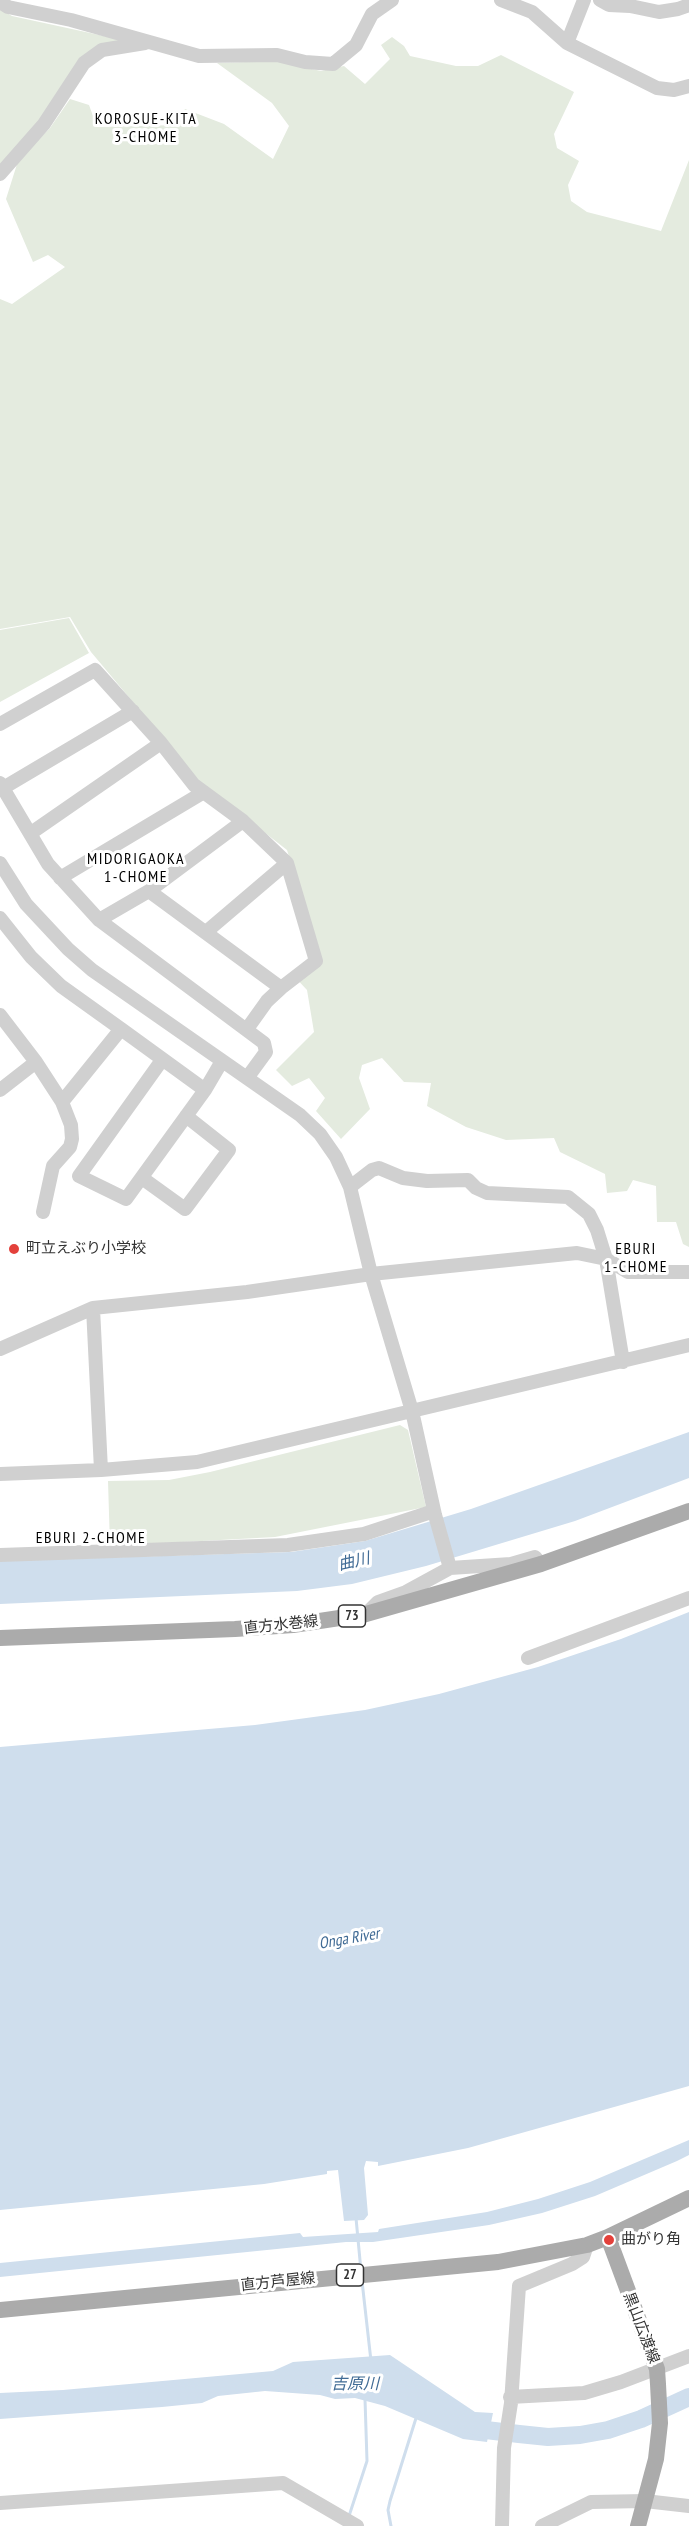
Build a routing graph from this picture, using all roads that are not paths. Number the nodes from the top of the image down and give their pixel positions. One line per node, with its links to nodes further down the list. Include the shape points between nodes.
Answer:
1 (392, 0): 7 (street, via 372,14 357,45 333,64 277,55 199,56)
2 (501, 0): 8 (street, via 532,12)
3 (584, 0): 8 (street)
4 (600, 0): 6 (street, via 609,5 659,12)
5 (0, 2): 7 (street)
6 (689, 5)
7 (151, 42): 10 (street, via 102,50 84,63 44,124)
8 (567, 43): 9 (street, via 657,88 674,90)
9 (689, 86)
10 (0, 174)
11 (133, 711): 12 (street, via 95,670); 13 (street); 14 (street)
12 (0, 724)
13 (161, 743): 15 (street); 17 (street)
14 (1, 786): 17 (street)
15 (204, 792): 16 (street); 20 (street)
16 (243, 821): 19 (street); 21 (street)
17 (31, 833): 20 (street)
18 (0, 863): 30 (street, via 26,904 68,949)
19 (287, 863): 24 (street); 25 (street, via 316,961)
20 (60, 878): 22 (street)
21 (149, 891): 22 (street); 24 (street)
22 (99, 920): 28 (street)
23 (3, 926): 27 (street, via 61,986)
24 (206, 932): 25 (street)
25 (281, 988): 28 (street)
26 (0, 1015): 31 (street)
27 (121, 1029): 29 (street); 35 (street)
28 (247, 1029): 32 (street, via 264,1043 266,1052)
29 (162, 1060): 34 (street); 37 (street, via 79,1176 126,1199)
30 (222, 1061): 32 (street); 34 (street)
31 (36, 1062): 33 (street); 35 (street)
32 (246, 1078): 38 (street, via 300,1115 320,1134)
33 (0, 1090)
34 (205, 1090): 36 (street)
35 (62, 1102): 39 (street, via 72,1139 53,1166)
36 (186, 1116): 37 (street); 37 (street, via 229,1150 185,1209)
37 (141, 1178)
38 (350, 1187): 40 (street, via 379,1168 403,1178 468,1180 487,1193 568,1197 590,1215); 42 (street)
39 (43, 1212)
40 (606, 1259): 41 (street, via 628,1272); 42 (street, via 577,1253); 46 (street)
41 (689, 1272)
42 (371, 1274): 43 (street); 47 (street)
43 (93, 1308): 45 (street); 48 (street)
44 (689, 1345): 46 (street)
45 (0, 1349)
46 (623, 1362): 47 (street)
47 (412, 1411): 48 (street, via 197,1462); 51 (street)
48 (101, 1470): 49 (street)
49 (0, 1474)
50 (689, 1511): 53 (main road, 直方水巻線 / 73)
51 (435, 1513): 52 (street, via 364,1534 288,1545); 54 (street)
52 (0, 1555)
53 (542, 1564): 54 (street, via 535,1557 511,1564); 56 (main road, 直方水巻線 / 73)
54 (450, 1568): 56 (street, via 378,1602)
55 (689, 1598): 58 (street)
56 (366, 1614): 57 (main road, 直方水巻線 / 73, via 270,1627)
57 (0, 1638)
58 (528, 1659)
59 (689, 2198): 60 (main road, 直方芦屋線 / 27)
60 (608, 2237): 61 (main road, 直方芦屋線 / 27); 64 (main road, 黒山広渡線)
61 (587, 2245): 62 (main road, 直方芦屋線 / 27, via 498,2262); 65 (street, via 583,2257 572,2264 519,2286)
62 (0, 2310)
63 (689, 2356): 64 (street)
64 (658, 2376): 65 (street, via 584,2393); 66 (main road, 黒山広渡線, via 660,2423)
65 (510, 2400): 70 (street)
66 (645, 2501): 68 (street); 71 (street, via 591,2502); 72 (main road, 黒山広渡線)
67 (0, 2503): 69 (street, via 283,2483)
68 (689, 2506)
69 (357, 2526)
70 (502, 2526)
71 (542, 2526)
72 (638, 2526)

